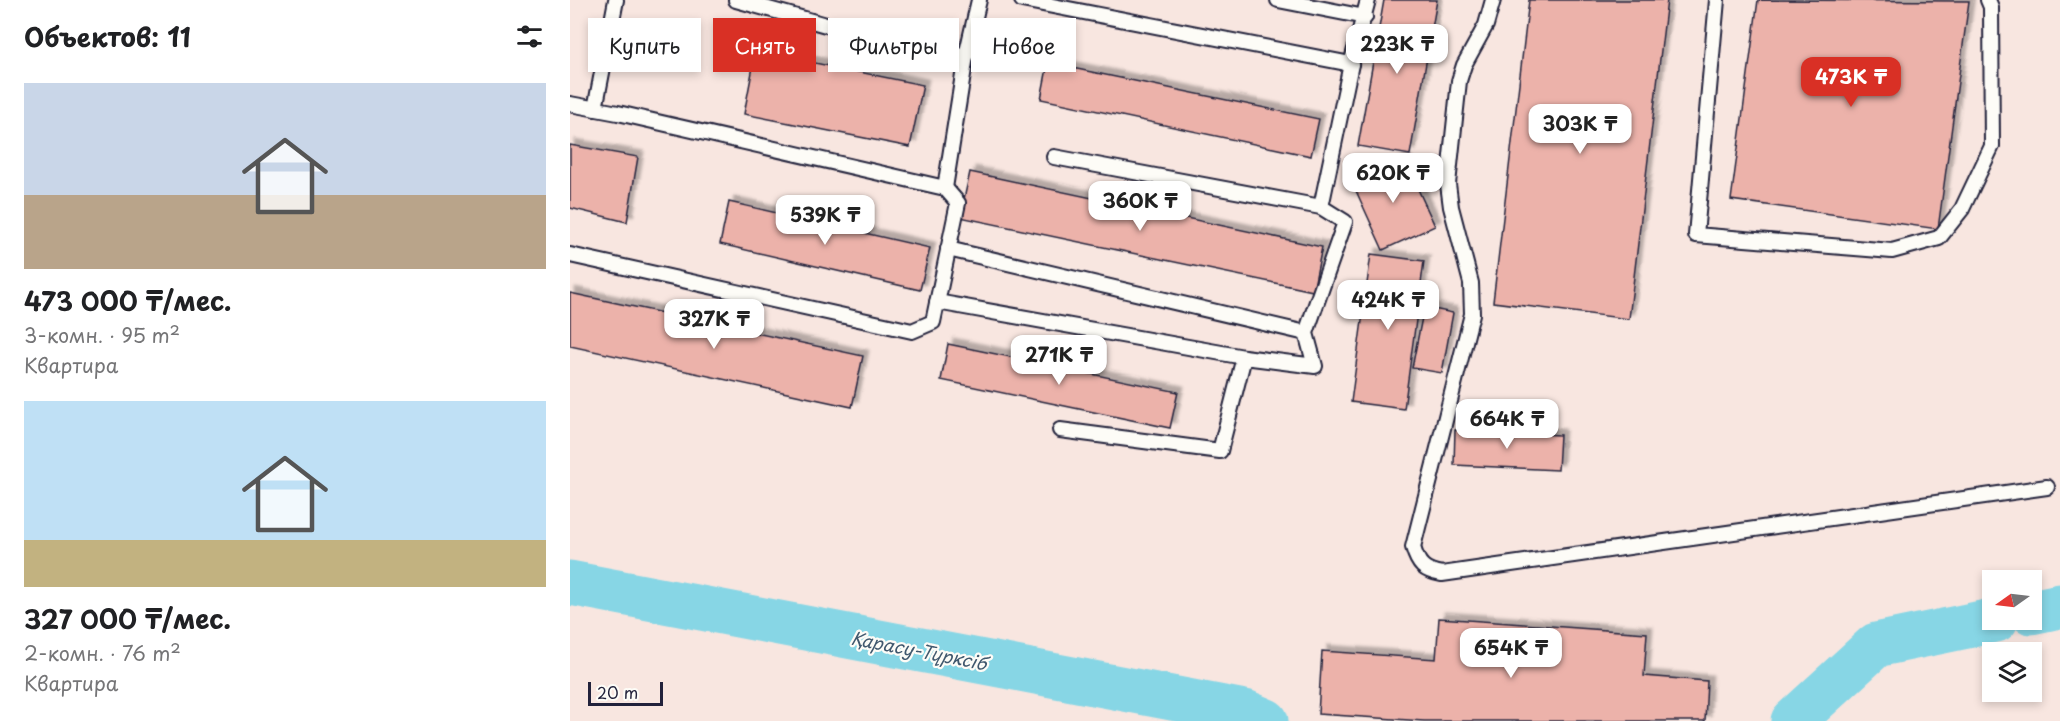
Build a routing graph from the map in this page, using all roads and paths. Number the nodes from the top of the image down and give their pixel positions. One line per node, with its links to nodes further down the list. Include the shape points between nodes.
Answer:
1 (615, 0): 14 (lane)
2 (736, 0): 11 (lane)
3 (979, 0): 11 (lane)
4 (1022, 0): 12 (lane)
5 (1278, 0): 10 (lane)
6 (1368, 0): 10 (lane)
7 (1493, 0): 24 (lane, via 1486,25 1459,81 1448,184 1471,283 1472,314 1413,547 1416,558 1428,572 1442,574)
8 (1717, 0): 9 (lane, via 1696,235 1892,251 1939,238 1962,209 1992,146)
9 (1988, 0)
10 (1365, 17): 12 (lane)
11 (966, 56): 16 (lane)
12 (1352, 64): 17 (lane)
13 (570, 104): 14 (lane)
14 (594, 109): 16 (lane)
15 (1054, 157): 17 (lane)
16 (945, 188): 18 (lane, via 958,203)
17 (1321, 207): 21 (lane, via 1345,222)
18 (948, 249): 20 (lane); 21 (lane)
19 (570, 255): 20 (lane, via 912,331 933,322)
20 (937, 302): 22 (lane)
21 (1306, 333): 22 (lane, via 1315,366)
22 (1244, 357): 23 (lane, via 1220,451)
23 (1060, 430)
24 (2047, 487)

